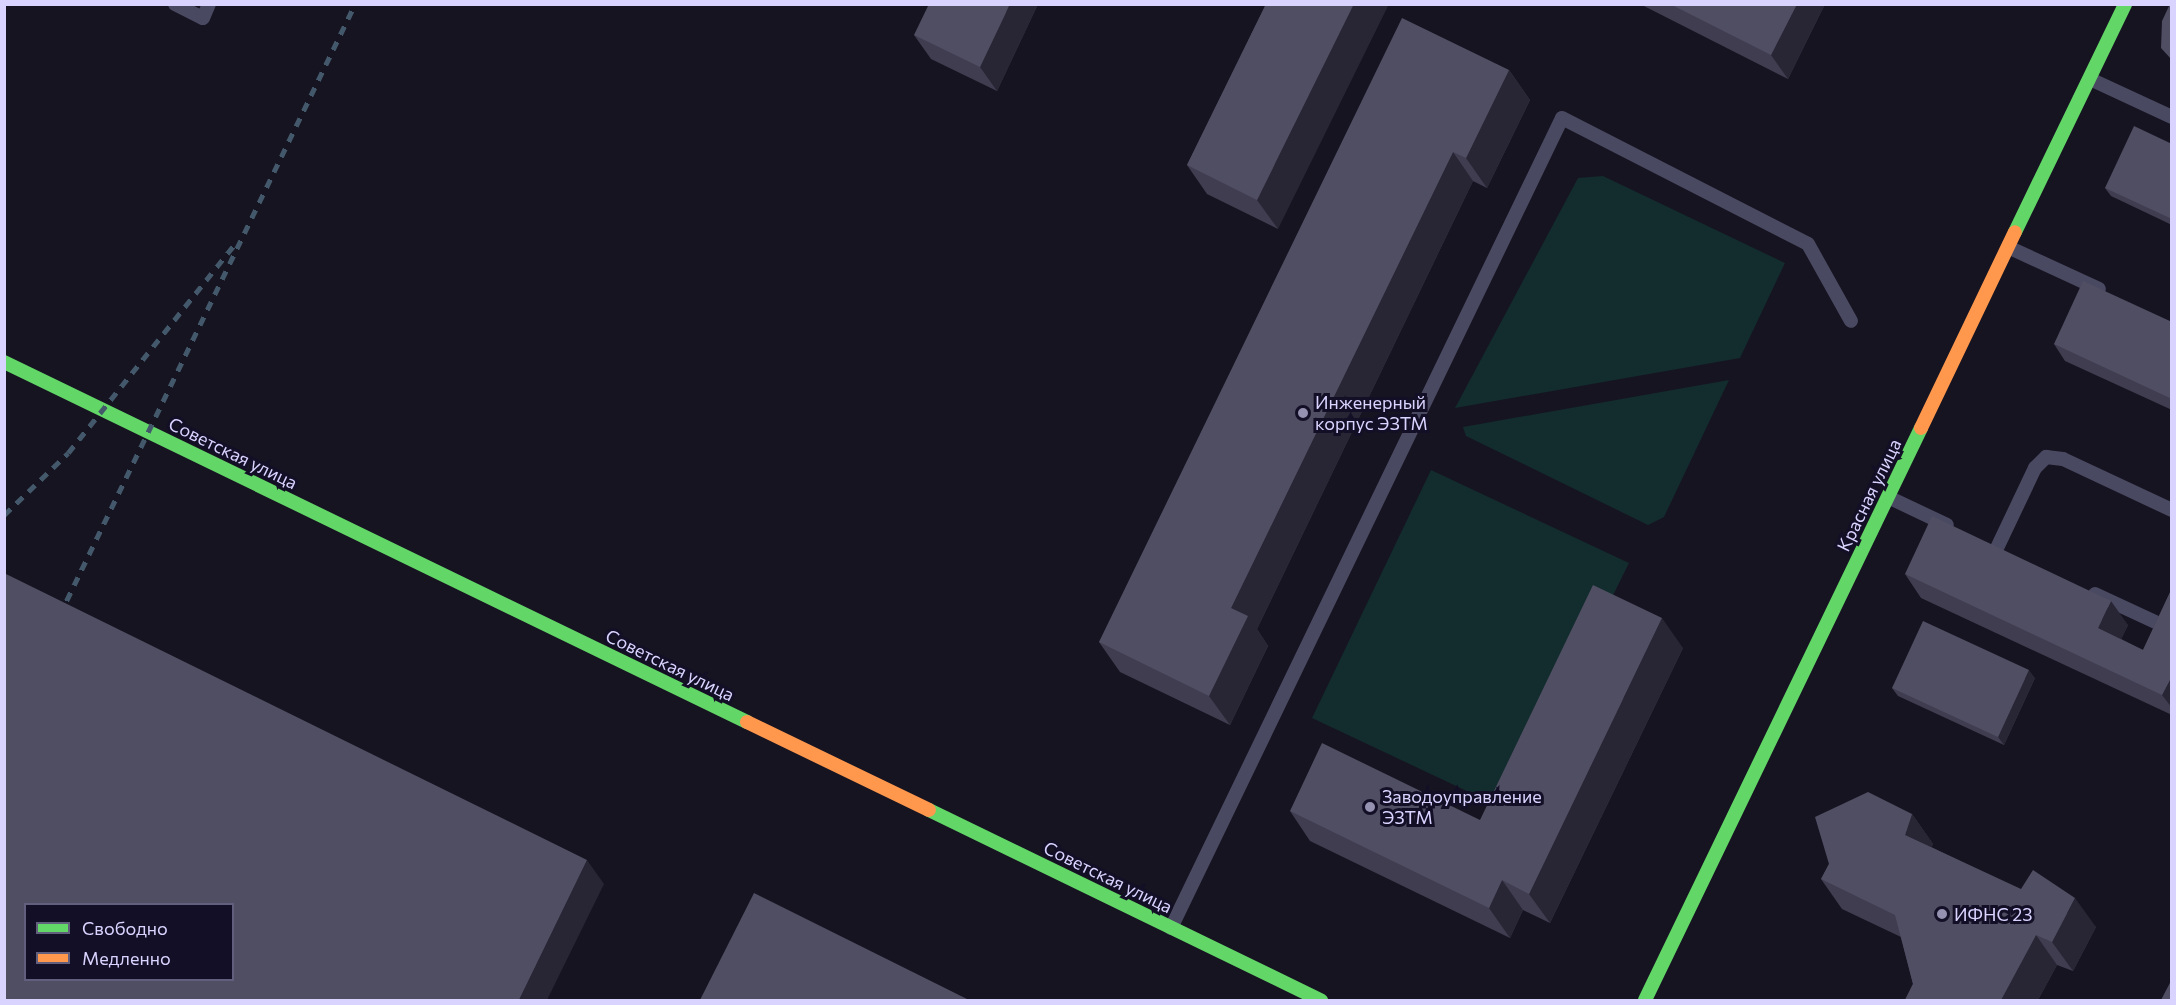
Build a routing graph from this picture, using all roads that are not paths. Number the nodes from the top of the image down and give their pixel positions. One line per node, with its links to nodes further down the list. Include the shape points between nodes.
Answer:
1 (175, 4): 2 (lane, via 202,18)
2 (209, 4)
3 (2125, 4): 4 (main road, Красная улица)
4 (2090, 79): 5 (lane); 6 (main road, Красная улица)
5 (2172, 117)
6 (2008, 247): 7 (lane); 10 (main road, Красная улица)
7 (2112, 296)
8 (1851, 321): 16 (lane, via 1808,244 1563,118)
9 (4, 362): 16 (main road, Советская улица)
10 (1888, 497): 12 (lane); 18 (main road, Красная улица)
11 (2172, 510): 13 (lane, via 2063,459 2046,457 2034,468)
12 (1965, 533)
13 (1997, 548)
14 (2081, 587): 15 (lane, via 2162,631)
15 (2172, 610)
16 (1172, 928): 17 (main road, Советская улица)
17 (1321, 1000)
18 (1646, 1000)

